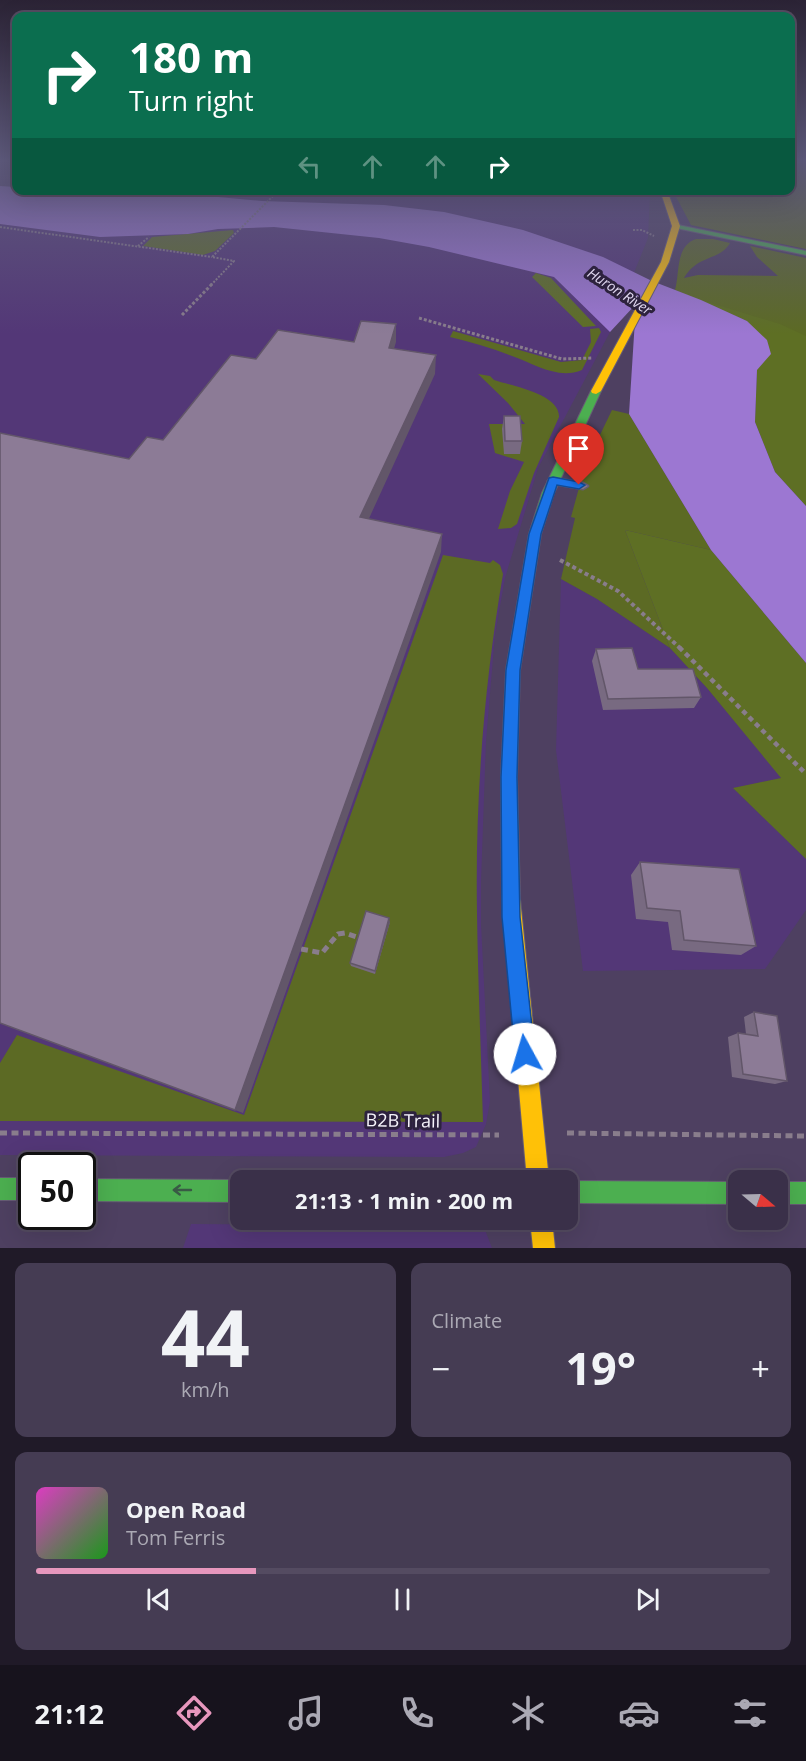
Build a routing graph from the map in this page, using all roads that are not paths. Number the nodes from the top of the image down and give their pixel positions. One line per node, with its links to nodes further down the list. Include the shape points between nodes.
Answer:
1 (673, 218): 2 (main road)
2 (676, 226): 3 (main road); 4 (main road, via 665,262)
3 (806, 253)
4 (553, 481): 5 (lane); 6 (main road, via 535,534 513,670 509,777 511,917)
5 (583, 486)
6 (537, 1170)
7 (0, 1189): 8 (main road)
8 (18, 1190)
9 (96, 1190): 10 (main road, one-way to 9)
10 (230, 1191)
11 (578, 1192): 12 (main road)
12 (728, 1192)
13 (788, 1192): 14 (main road)
14 (806, 1193)
15 (543, 1230): 16 (main road)
16 (544, 1248)

